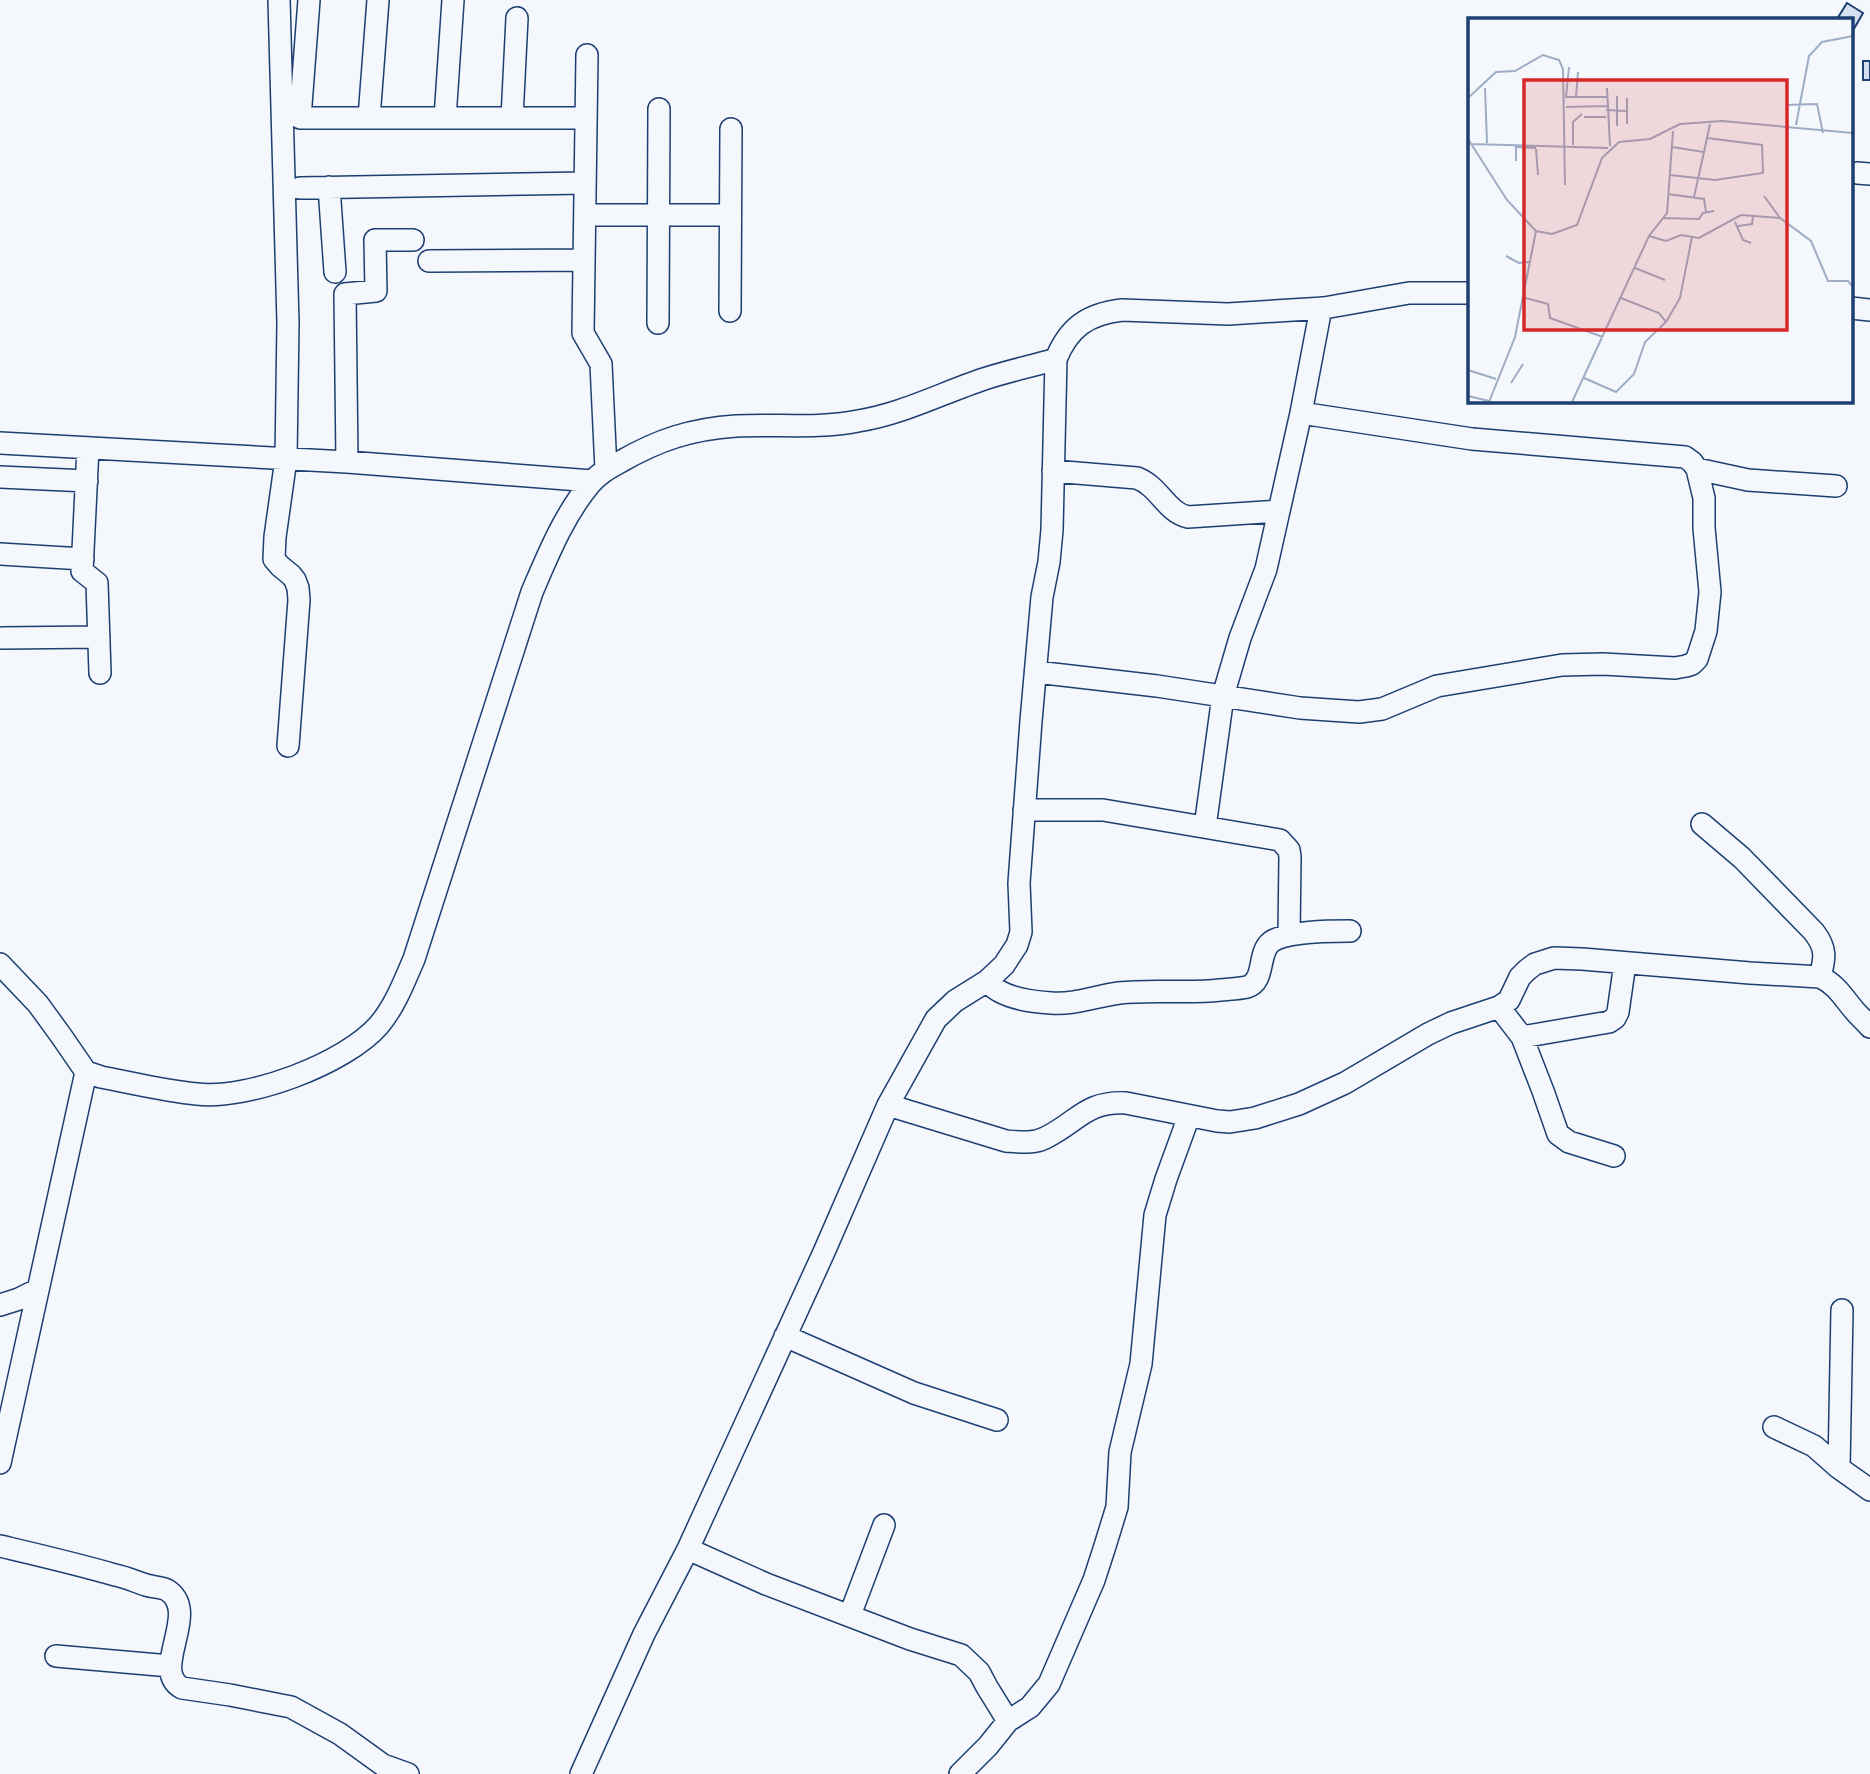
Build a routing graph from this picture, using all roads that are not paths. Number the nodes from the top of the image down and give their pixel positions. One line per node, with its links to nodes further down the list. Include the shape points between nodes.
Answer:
1 (279, 0): 31 (street, via 288,323)
2 (309, 0): 8 (street, via 300,118)
3 (378, 0): 8 (street)
4 (453, 0): 9 (street)
5 (517, 18): 10 (street)
6 (587, 55): 11 (street)
7 (659, 109): 17 (street)
8 (369, 118): 9 (street)
9 (445, 118): 10 (street)
10 (512, 118): 11 (street)
11 (586, 118): 13 (street)
12 (730, 129): 18 (street)
13 (585, 183): 14 (street); 16 (street)
14 (329, 187): 15 (street); 22 (street)
15 (300, 188)
16 (585, 215): 17 (street); 20 (street)
17 (659, 215): 18 (street); 26 (street)
18 (730, 215): 25 (street)
19 (413, 240): 32 (street, via 375,240 376,291 345,294)
20 (584, 260): 21 (street); 35 (street, via 583,333 601,364)
21 (429, 261)
22 (335, 272)
23 (1468, 293): 24 (street, via 1409,293)
24 (1321, 308): 27 (street, via 1228,314 1106,312 1073,331); 28 (street)
25 (730, 312)
26 (658, 323)
27 (1056, 359): 34 (street); 35 (street, via 861,421 737,426 673,436)
28 (1301, 413): 33 (street, via 1472,439 1685,457); 39 (street)
29 (0, 443): 30 (street)
30 (88, 449): 31 (street); 37 (street)
31 (286, 459): 32 (street); 47 (street, via 274,559 291,575 299,600)
32 (347, 462): 35 (street)
33 (1697, 469): 38 (street, via 1748,480); 46 (street, via 1704,498 1710,592 1706,631 1692,664 1675,668 1562,665 1437,686 1382,709 1359,712)
34 (1053, 471): 39 (street, via 1137,478 1188,517); 44 (street, via 1052,530)
35 (599, 475): 60 (street, via 550,549 532,592 414,959 395,1002 378,1026 331,1060 285,1081 233,1093 198,1095)
36 (0, 477): 37 (street)
37 (87, 481): 41 (street)
38 (1836, 486)
39 (1279, 511): 46 (street, via 1266,569)
40 (0, 554): 41 (street)
41 (83, 559): 42 (street, via 82,571 97,583)
42 (99, 637): 43 (street); 45 (street)
43 (2, 638)
44 (1036, 672): 46 (street); 48 (street)
45 (100, 673)
46 (1223, 696): 50 (street)
47 (288, 746)
48 (1024, 810): 50 (street, via 1103,810); 56 (street, via 1021,932 1012,956)
49 (1702, 824): 55 (street, via 1742,858 1822,942)
50 (1205, 827): 52 (street, via 1286,845 1290,857)
51 (1350, 932): 52 (street)
52 (1289, 935): 56 (street, via 1272,942 1257,977 1250,986 1239,988 1117,993 1052,1003 1021,999)
53 (1625, 963): 55 (street); 57 (street, via 1544,961 1520,977 1509,1000); 59 (street, via 1615,1018)
54 (0, 964): 60 (street, via 38,1004)
55 (1820, 977): 58 (street, via 1837,988)
56 (986, 981): 61 (street, via 936,1019)
57 (1499, 1007): 59 (street); 62 (street, via 1428,1034 1299,1104 1242,1121)
58 (1870, 1027)
59 (1522, 1037): 63 (street, via 1558,1134)
60 (86, 1072): 64 (street)
61 (888, 1105): 62 (street, via 1006,1141 1023,1142 1045,1138 1090,1108 1112,1102); 67 (street)
62 (1189, 1116): 79 (street, via 1155,1215 1141,1364 1120,1452 1117,1507 1094,1580 1049,1684 1030,1707)
63 (1614, 1157)
64 (37, 1290): 65 (street); 70 (street)
65 (0, 1305)
66 (1842, 1310): 71 (street)
67 (785, 1336): 68 (street, via 914,1393); 75 (street)
68 (998, 1420)
69 (1774, 1427): 71 (street, via 1814,1446)
70 (0, 1463)
71 (1839, 1468): 72 (street)
72 (1870, 1490)
73 (884, 1525): 76 (street)
74 (0, 1546): 78 (street, via 167,1590 177,1601 180,1619)
75 (688, 1549): 76 (street); 81 (street)
76 (850, 1615): 79 (street, via 961,1655 979,1672)
77 (56, 1656): 78 (street)
78 (170, 1666): 80 (street, via 172,1680 182,1688 291,1707 383,1765)
79 (1008, 1721): 82 (street)
80 (408, 1774)
81 (581, 1774)
82 (960, 1774)

